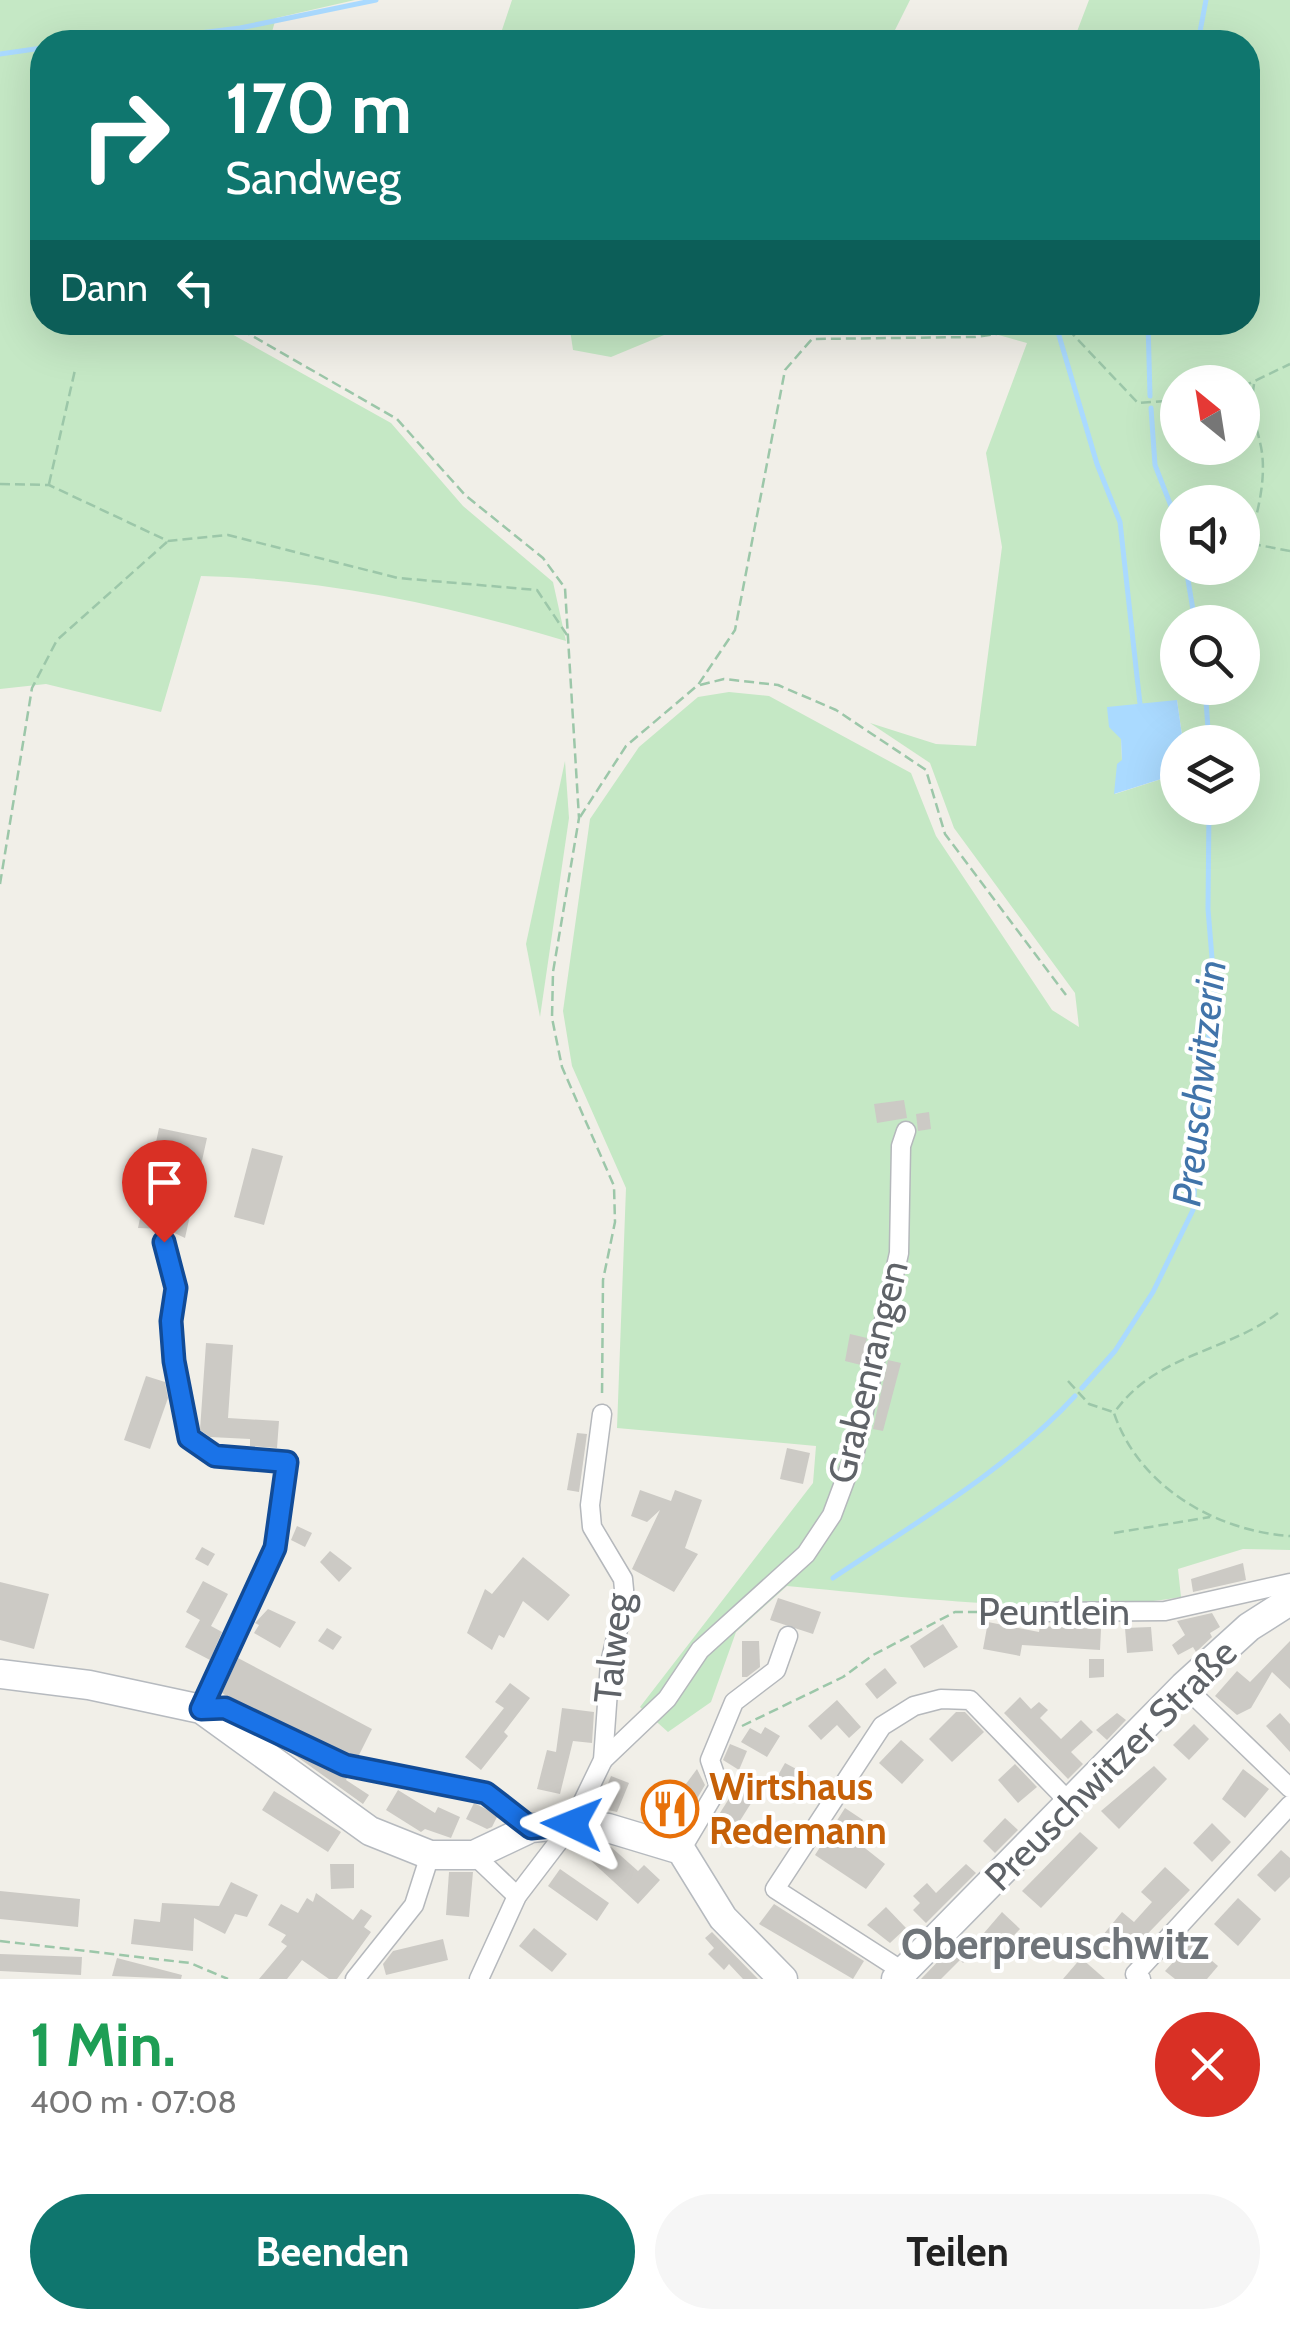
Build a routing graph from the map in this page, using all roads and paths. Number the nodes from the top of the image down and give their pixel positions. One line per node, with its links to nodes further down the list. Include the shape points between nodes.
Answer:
1 (251, 335): 13 (path, via 397,419 465,495 543,558 565,588)
2 (987, 335): 14 (path, via 812,339 785,370 735,630)
3 (1073, 335): 7 (path, via 1138,403)
4 (1290, 364): 6 (path)
5 (75, 370): 10 (path)
6 (1260, 381)
7 (1160, 402)
8 (1260, 443): 12 (path, via 1258,516 1248,542)
9 (0, 484): 10 (path)
10 (49, 485): 11 (path)
11 (168, 541): 13 (path, via 228,535 398,578 537,590); 16 (path, via 57,640 32,688)
12 (1290, 551)
13 (568, 636): 15 (path)
14 (698, 685): 15 (path, via 626,746); 17 (path, via 724,679 778,685 836,710 926,770 945,834)
15 (579, 818): 23 (path, via 553,972 552,1018 562,1067 614,1186 604,1280)
16 (0, 884)
17 (1066, 995)
18 (906, 1130): 35 (street, Grabenrangen, via 899,1252 884,1332 854,1456 832,1515 806,1554 700,1650 667,1699)
19 (164, 1242): 33 (street, via 176,1288 174,1361 189,1438 215,1456 287,1462 275,1548)
20 (1278, 1313): 22 (path, via 1258,1329 1195,1350 1146,1378)
21 (1068, 1381): 22 (path, via 1089,1404)
22 (1114, 1413): 24 (path, via 1153,1478)
23 (602, 1414): 35 (street, Talweg, via 592,1527 622,1580 625,1600 610,1663)
24 (1212, 1517): 25 (path); 26 (path, via 1250,1533)
25 (1114, 1533)
26 (1290, 1536)
27 (1290, 1583): 29 (street, Peuntlein, via 1155,1612)
28 (1290, 1601): 32 (street, Preuschwitzer Straße, via 1249,1627)
29 (1042, 1612): 34 (path, Peuntlein, via 955,1612 744,1727)
30 (788, 1636): 34 (street, via 776,1670 734,1702)
31 (0, 1674): 33 (street)
32 (1184, 1686): 36 (street); 37 (street, Preuschwitzer Straße)
33 (201, 1709): 40 (lane, via 225,1708 345,1765 486,1793); 42 (street, via 370,1831)
34 (726, 1725): 41 (street, via 710,1760 719,1786)
35 (603, 1760): 39 (street, Talweg)
36 (1290, 1788)
37 (1071, 1804): 46 (street, Preuschwitzer Straße); 46 (street, via 970,1700 914,1706 882,1726 775,1889)
38 (1290, 1805): 51 (street, via 1136,1974)
39 (572, 1824): 40 (street); 41 (street); 44 (street, Talweg)
40 (531, 1828): 43 (street)
41 (681, 1850): 50 (street, via 723,1918)
42 (430, 1855): 43 (street); 48 (street, via 414,1905)
43 (474, 1855): 44 (street)
44 (517, 1896): 49 (street, Talweg)
45 (0, 1941): 47 (path, via 190,1963)
46 (900, 1975)
47 (228, 1979)
48 (355, 1979)
49 (479, 1979)
50 (783, 1979)
51 (1141, 1979)

